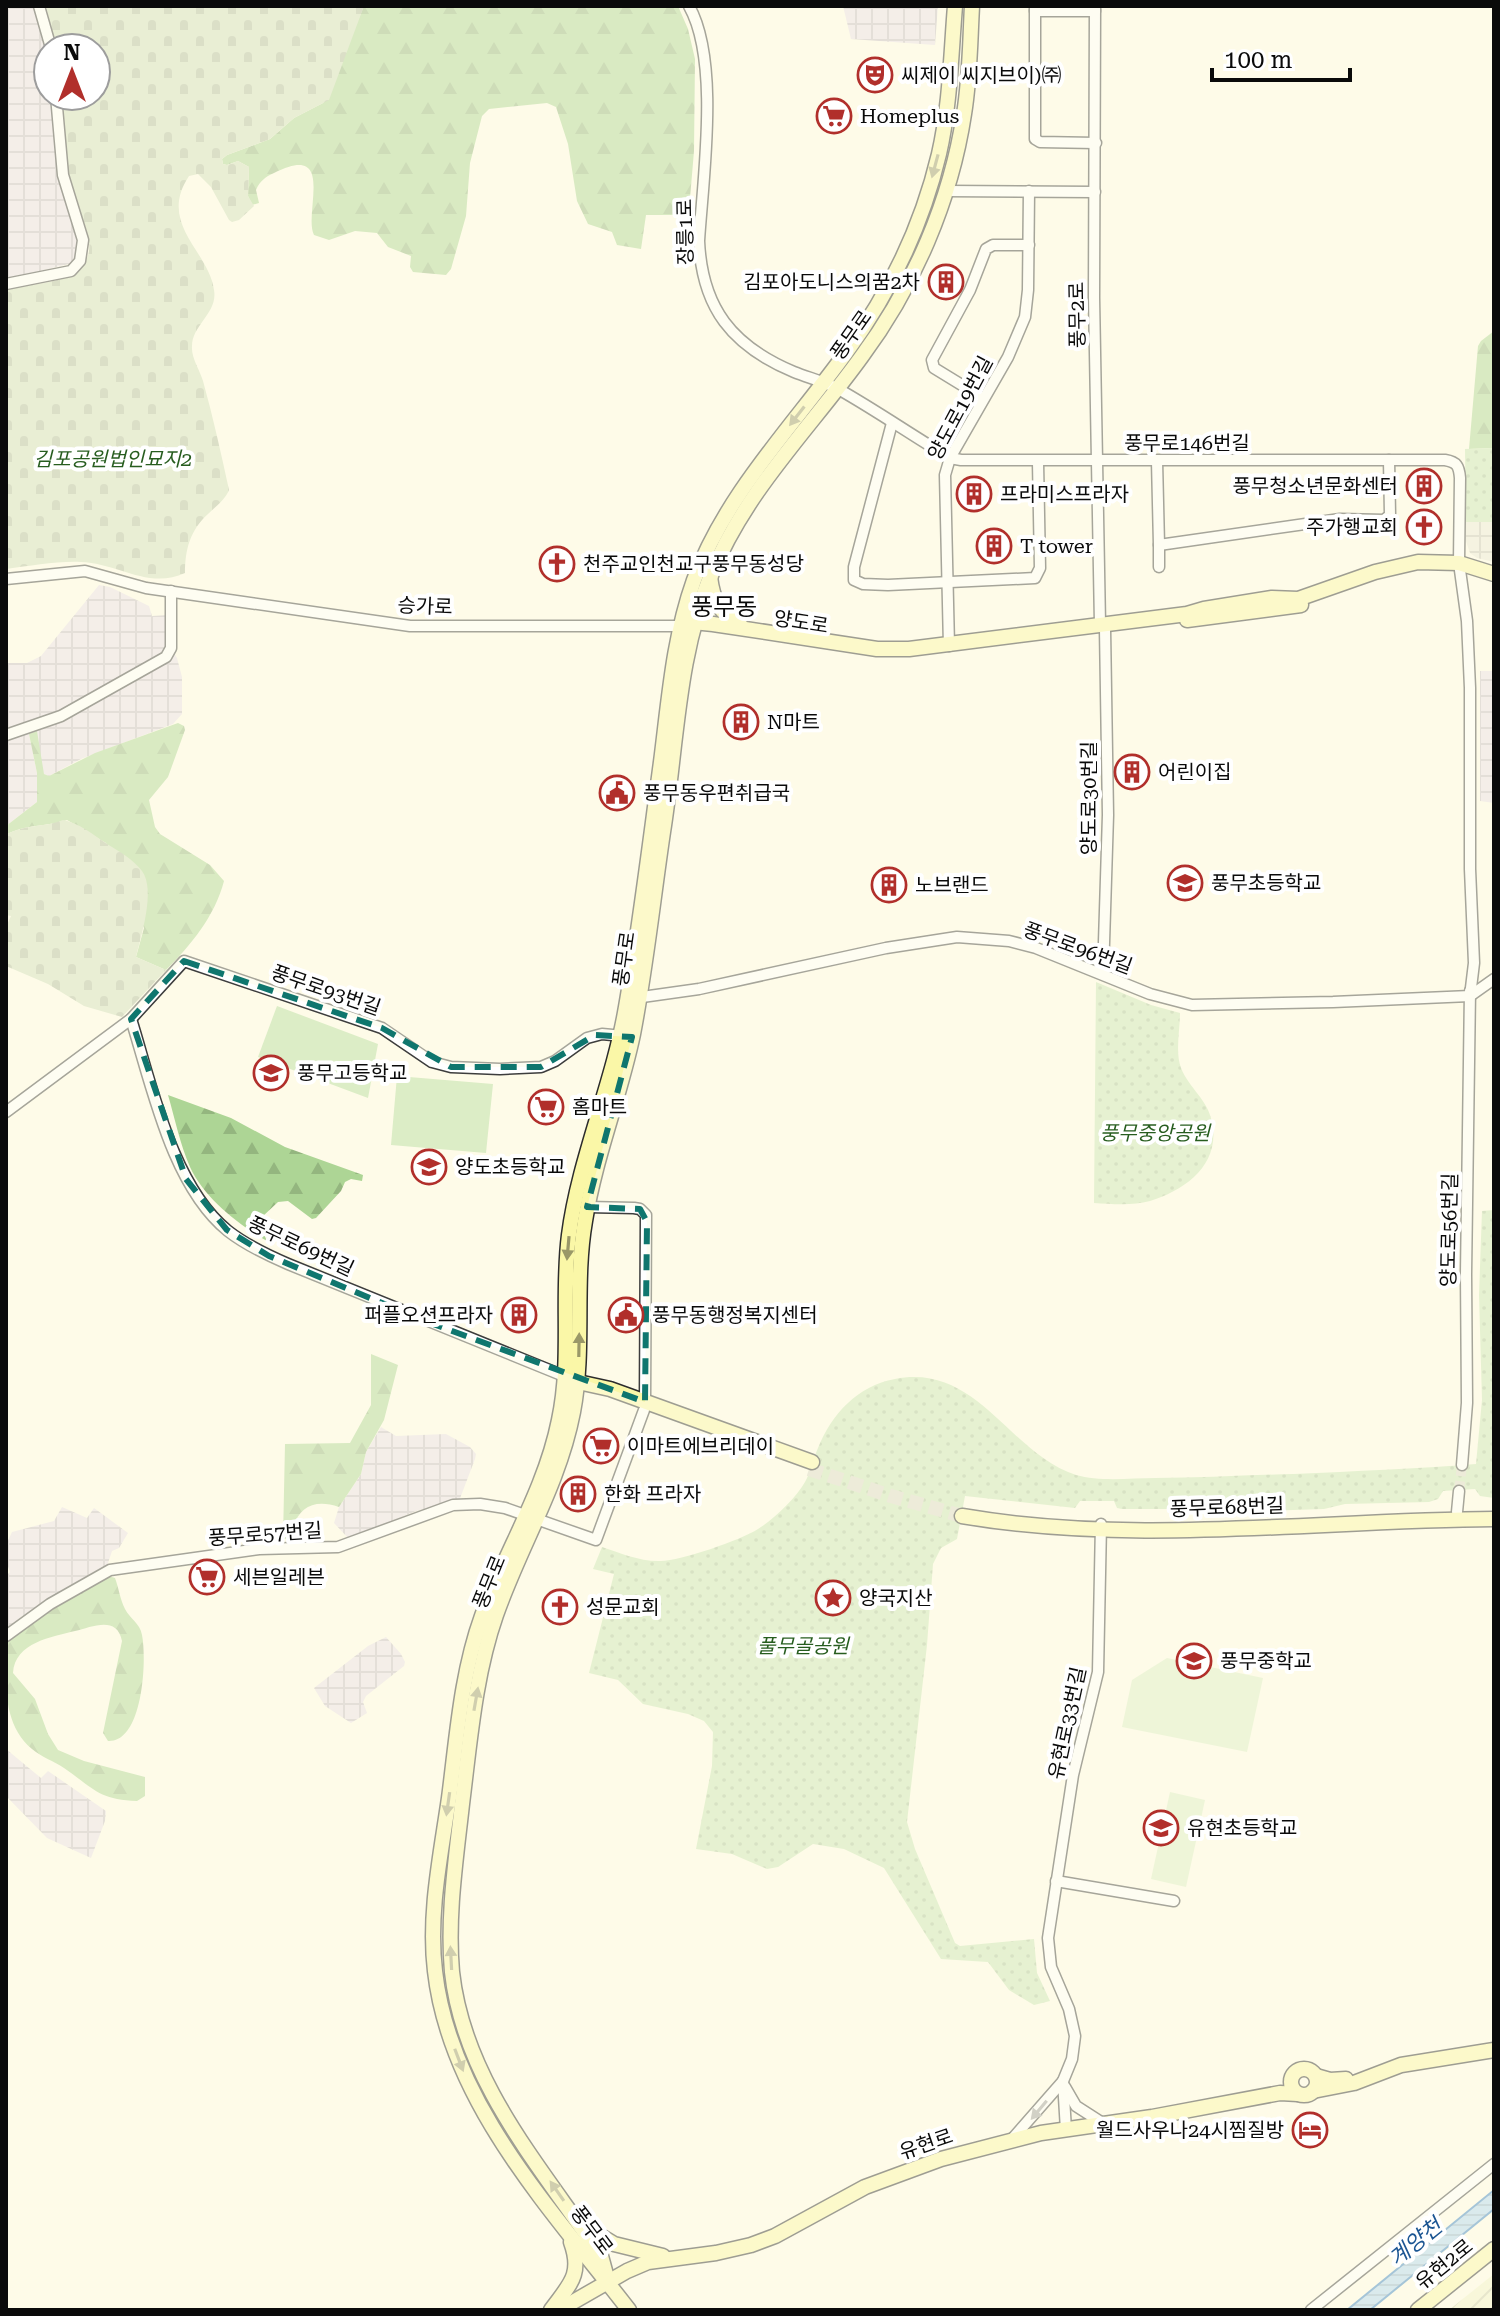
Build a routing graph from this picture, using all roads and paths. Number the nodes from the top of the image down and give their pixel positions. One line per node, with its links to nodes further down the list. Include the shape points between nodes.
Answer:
1 (39, 6): 7 (street)
2 (689, 6): 15 (street, 장릉1로, via 706,61 699,241 705,285 725,326 751,349)
3 (955, 6): 15 (street, 풍무로, one-way to 15, via 942,135 925,201 888,287)
4 (972, 6): 10 (street, 풍무로, via 965,106)
5 (1095, 8): 6 (street); 9 (street, 풍무2로)
6 (1035, 9): 9 (street, via 1035,139)
7 (46, 32)
8 (57, 112): 14 (street, via 63,175 82,232 82,255 71,271)
9 (1096, 143): 12 (street, 풍무2로)
10 (947, 191): 11 (street); 15 (street, 풍무로, via 897,302 875,338)
11 (1029, 191): 12 (street); 13 (street, 양도로19번길)
12 (1095, 192): 20 (street, 풍무2로)
13 (1029, 245): 16 (street, 양도로19번길, via 1025,317); 16 (street, via 986,249 932,360 934,368)
14 (6, 284)
15 (830, 386): 17 (street, 풍무로146번길); 27 (street, 풍무로, via 746,507); 32 (street, 풍무로, one-way to 32, via 778,441 728,511 700,566)
16 (983, 398): 18 (street, 양도로19번길)
17 (892, 423): 18 (street, 풍무로146번길); 30 (street, via 853,576 873,585)
18 (950, 458): 22 (street, 풍무로146번길); 30 (street, 양도로19번길, via 944,481)
19 (1389, 460): 21 (street, 풍무로146번길); 23 (street, via 1390,515 1384,520 1340,519); 24 (street, 풍무로146번길, via 1445,460 1458,466)
20 (1098, 461): 21 (street, 풍무로146번길); 22 (street, 풍무로146번길); 33 (street, 풍무2로)
21 (1157, 461): 23 (street)
22 (1038, 462): 30 (street, via 1037,576 1026,581)
23 (1159, 545): 25 (street)
24 (1460, 566): 26 (street, 양도로); 29 (street, 양도로); 33 (street, 양도로, via 1404,564 1298,599 1272,598); 39 (street, 양도로56번길, via 1470,688)
25 (1159, 567)
26 (1494, 574)
27 (710, 576): 32 (street, 풍무로); 34 (street, via 717,605)
28 (6, 579): 31 (street, 승가로, via 85,571)
29 (1494, 582)
30 (946, 583): 35 (street, 양도로19번길)
31 (171, 591): 32 (street, 승가로, via 410,626); 36 (street, via 171,648 166,657 61,716)
32 (688, 626): 33 (street, 양도로, via 891,655); 34 (street, 양도로); 40 (street, 풍무로, via 670,789)
33 (1103, 626): 35 (street, 양도로); 37 (street, 양도로30번길, via 1108,815)
34 (747, 628): 35 (street, 양도로, via 877,649)
35 (949, 646)
36 (6, 735)
37 (1103, 974): 39 (street, 풍무로96번길, via 1163,998 1207,1006); 40 (street, 풍무로96번길, via 1009,941 942,938 712,987)
38 (1494, 979): 39 (street)
39 (1470, 996): 47 (street, 양도로56번길)
40 (633, 998): 42 (street, 풍무로)
41 (131, 1019): 42 (street, 풍무로93번길, via 184,961 382,1028 432,1062 451,1067 541,1067 587,1038); 43 (street); 45 (street, 풍무로69번길, via 186,1179 227,1230 288,1264)
42 (626, 1036): 44 (street, 풍무로); 45 (street, 풍무로, one-way to 45, via 571,1221 567,1263)
43 (6, 1112)
44 (587, 1207): 45 (street, 풍무로, one-way to 44); 46 (street, via 634,1208 646,1215)
45 (572, 1379): 46 (street); 53 (street, 풍무로, via 560,1460)
46 (645, 1406): 48 (street); 53 (street, 풍무로57번길, via 596,1540)
47 (1462, 1465)
48 (811, 1466)
49 (1459, 1491): 50 (street)
50 (1457, 1512): 51 (street, 풍무로68번길); 55 (street, 풍무로68번길)
51 (1494, 1512)
52 (963, 1513): 55 (street, 풍무로68번길)
53 (532, 1517): 56 (street, 풍무로57번길, via 492,1506 453,1505 338,1547 259,1549 118,1568 50,1604); 69 (street, 풍무로, via 482,1668 454,1873 451,1954 462,2019 489,2087)
54 (1494, 1519): 55 (street, 풍무로68번길, via 1195,1530)
55 (1101, 1526): 57 (street, 유현로33번길, via 1098,1672 1073,1775)
56 (6, 1636)
57 (1056, 1881): 58 (street); 61 (street, 유현로33번길, via 1049,1952 1075,2036)
58 (1174, 1901)
59 (1494, 2048): 62 (street, via 1401,2065 1354,2083)
60 (1291, 2078): 62 (street, via 1301,2069 1310,2070); 63 (street); 64 (street)
61 (1063, 2081): 65 (street, via 1076,2106); 66 (street, 유현로33번길); 67 (street, 유현로33번길, one-way to 67)
62 (1315, 2084): 64 (street, via 1306,2095)
63 (1273, 2094): 64 (street, 유현로); 65 (street, 유현로)
64 (1298, 2094)
65 (1105, 2125): 66 (street, 유현로)
66 (1066, 2130): 67 (street, 유현로)
67 (1013, 2138): 71 (street, 유현로, via 865,2187 764,2241)
68 (1494, 2164): 77 (street)
69 (571, 2224): 71 (street, via 614,2244); 73 (street, 풍무로, via 601,2256); 74 (street, via 577,2267)
70 (1494, 2249): 78 (street, 유현2로)
71 (675, 2257): 73 (street, 유현로, via 648,2262)
72 (1494, 2260): 79 (street, 유현2로)
73 (608, 2283): 75 (street, 유현로); 76 (street, 풍무로)
74 (551, 2310)
75 (559, 2310)
76 (629, 2310)
77 (1311, 2310)
78 (1418, 2310)
79 (1432, 2310)

